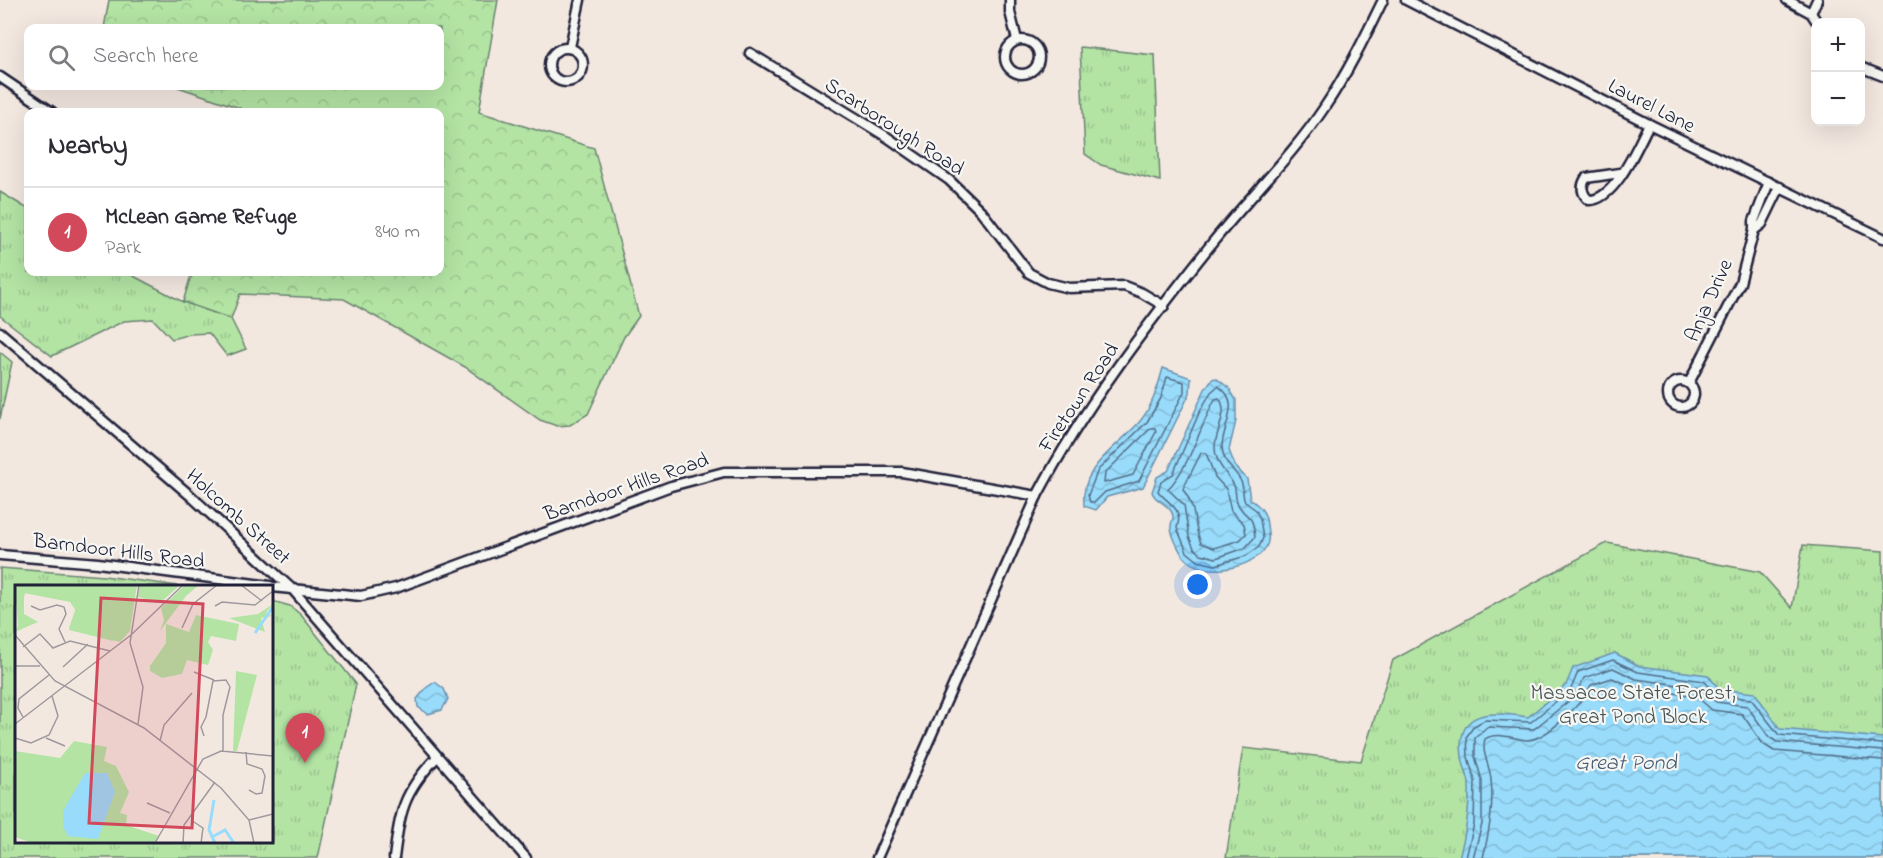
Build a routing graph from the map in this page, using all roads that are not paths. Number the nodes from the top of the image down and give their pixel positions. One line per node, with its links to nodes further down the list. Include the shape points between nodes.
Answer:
1 (580, 0): 10 (street)
2 (1010, 0): 9 (street)
3 (1383, 0): 22 (street, Firetown Road, via 1324,108)
4 (1406, 0): 16 (street, Laurel Lane)
5 (1787, 0): 7 (street)
6 (1817, 0): 7 (street)
7 (1811, 13): 8 (street)
8 (1814, 18)
9 (1017, 40): 9 (street, via 1005,51 1005,62 1016,73 1028,73 1037,66 1039,54 1034,44)
10 (570, 47): 10 (street, via 559,48 549,61 551,72 564,82 575,80 583,70 583,59)
11 (750, 53): 22 (street, Scarborough Road, via 949,180 981,211 1029,273 1069,288 1124,286)
12 (1865, 69): 13 (street)
13 (1883, 76)
14 (0, 77): 15 (street)
15 (46, 108)
16 (1649, 124): 17 (street); 18 (street, Laurel Lane)
17 (1620, 173): 17 (street, via 1604,196 1595,200 1585,197 1582,186 1586,178)
18 (1769, 182): 19 (street, Laurel Lane); 20 (street, Anja Drive)
19 (1780, 188): 20 (street, Anja Drive, via 1762,224); 21 (street, Laurel Lane)
20 (1754, 230): 24 (street, Anja Drive, via 1740,283)
21 (1883, 238)
22 (1164, 306): 25 (street, Firetown Road, via 1082,417)
23 (0, 332): 29 (street, Holcomb Street, via 192,497)
24 (1689, 383)
25 (1037, 496): 29 (street, Barndoor Hills Road, via 902,472 724,472 671,486 396,588 361,596); 33 (street, Firetown Road)
26 (0, 555): 27 (street, Barndoor Hills Road, via 78,561)
27 (256, 585)
28 (273, 587): 29 (street, Barndoor Hills Road)
29 (293, 590): 30 (street, Holcomb Street)
30 (436, 758): 31 (street, via 406,796); 32 (street, Holcomb Street)
31 (394, 858)
32 (526, 858)
33 (877, 858)

